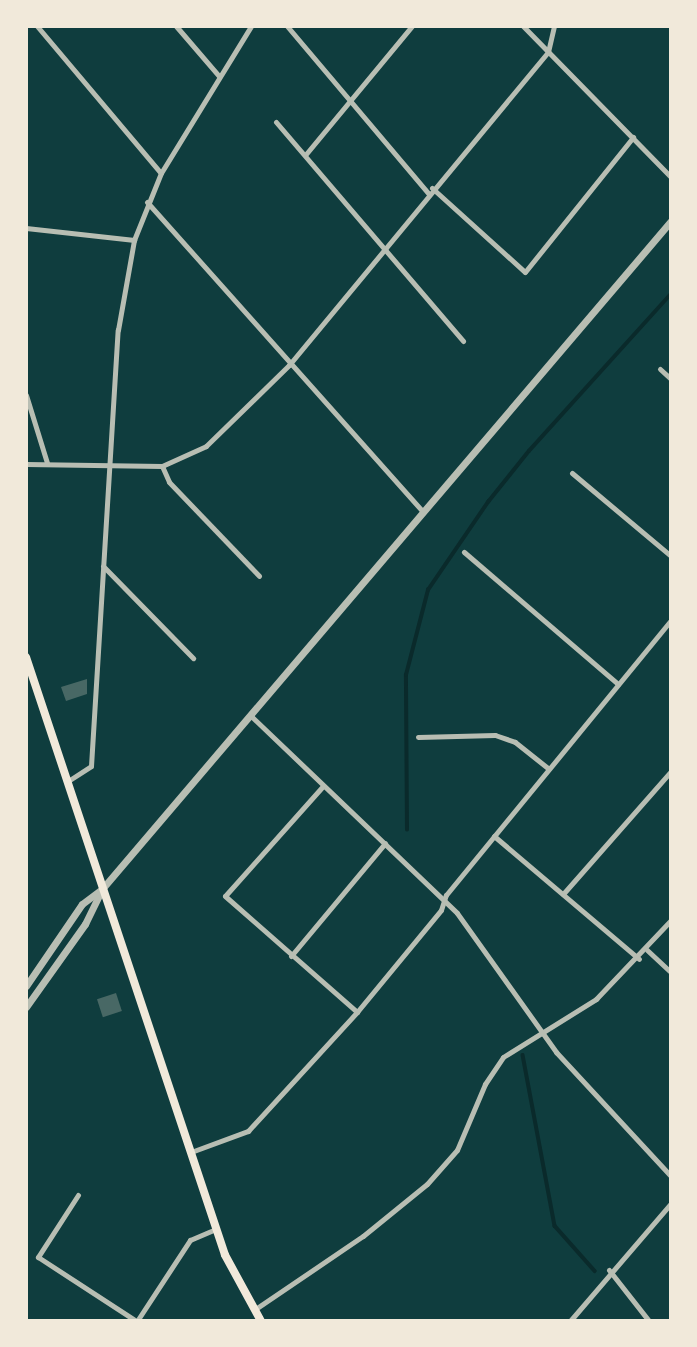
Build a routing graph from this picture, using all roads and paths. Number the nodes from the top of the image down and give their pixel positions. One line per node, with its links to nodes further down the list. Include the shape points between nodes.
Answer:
1 (37, 26): 14 (street)
2 (176, 26): 9 (street)
3 (251, 26): 9 (street)
4 (287, 26): 10 (street)
5 (412, 26): 10 (street)
6 (523, 26): 8 (street)
7 (554, 26): 8 (street)
8 (548, 52): 12 (street); 16 (street)
9 (219, 76): 14 (street)
10 (349, 102): 13 (street); 16 (street)
11 (276, 122): 13 (street)
12 (633, 137): 15 (street); 16 (street, via 525,272)
13 (306, 154): 21 (street)
14 (162, 173): 17 (street)
15 (671, 177)
16 (430, 190): 21 (street)
17 (147, 202): 20 (street); 23 (street)
18 (671, 221): 32 (street)
19 (26, 228): 20 (street)
20 (134, 240): 29 (street, via 118,330)
21 (385, 249): 22 (street); 23 (street)
22 (463, 341)
23 (289, 365): 30 (street, via 206,446); 32 (street)
24 (660, 369): 25 (street)
25 (671, 379)
26 (26, 395): 27 (street)
27 (47, 463): 28 (street); 29 (street)
28 (26, 464)
29 (108, 464): 30 (street); 35 (street)
30 (162, 466): 36 (street, via 169,482)
31 (572, 473): 34 (street)
32 (423, 512): 41 (street)
33 (464, 552): 40 (street)
34 (671, 556)
35 (103, 566): 39 (street); 45 (street, via 91,766)
36 (258, 576)
37 (671, 620): 40 (street)
38 (26, 657): 45 (main road)
39 (193, 658)
40 (618, 684): 43 (street)
41 (250, 715): 46 (street); 49 (street)
42 (418, 737): 43 (street, via 495,734 514,742)
43 (548, 769): 47 (street)
44 (671, 771): 50 (street)
45 (68, 781): 49 (main road)
46 (323, 786): 48 (street); 54 (street, via 225,897)
47 (494, 836): 50 (street); 51 (street)
48 (385, 843): 51 (street); 54 (street)
49 (102, 889): 57 (street, via 82,904); 58 (street, via 85,924); 61 (main road)
50 (563, 894): 55 (street)
51 (445, 902): 59 (street); 60 (street)
52 (671, 920): 53 (street)
53 (646, 950): 55 (street); 56 (street)
54 (291, 956): 59 (street)
55 (639, 959): 60 (street, via 596,999)
56 (671, 972)
57 (26, 986)
58 (26, 1007)
59 (357, 1013): 61 (street, via 248,1131)
60 (541, 1031): 62 (street, via 593,1097); 67 (street, via 493,1068 457,1150 442,1170 363,1236)
61 (191, 1152): 65 (main road)
62 (671, 1176)
63 (78, 1195): 68 (street, via 38,1257)
64 (671, 1203): 66 (street)
65 (216, 1229): 67 (main road); 68 (street, via 190,1240)
66 (609, 1270): 70 (street); 71 (street)
67 (254, 1310): 69 (main road)
68 (136, 1321)
69 (261, 1321)
70 (570, 1321)
71 (649, 1321)

